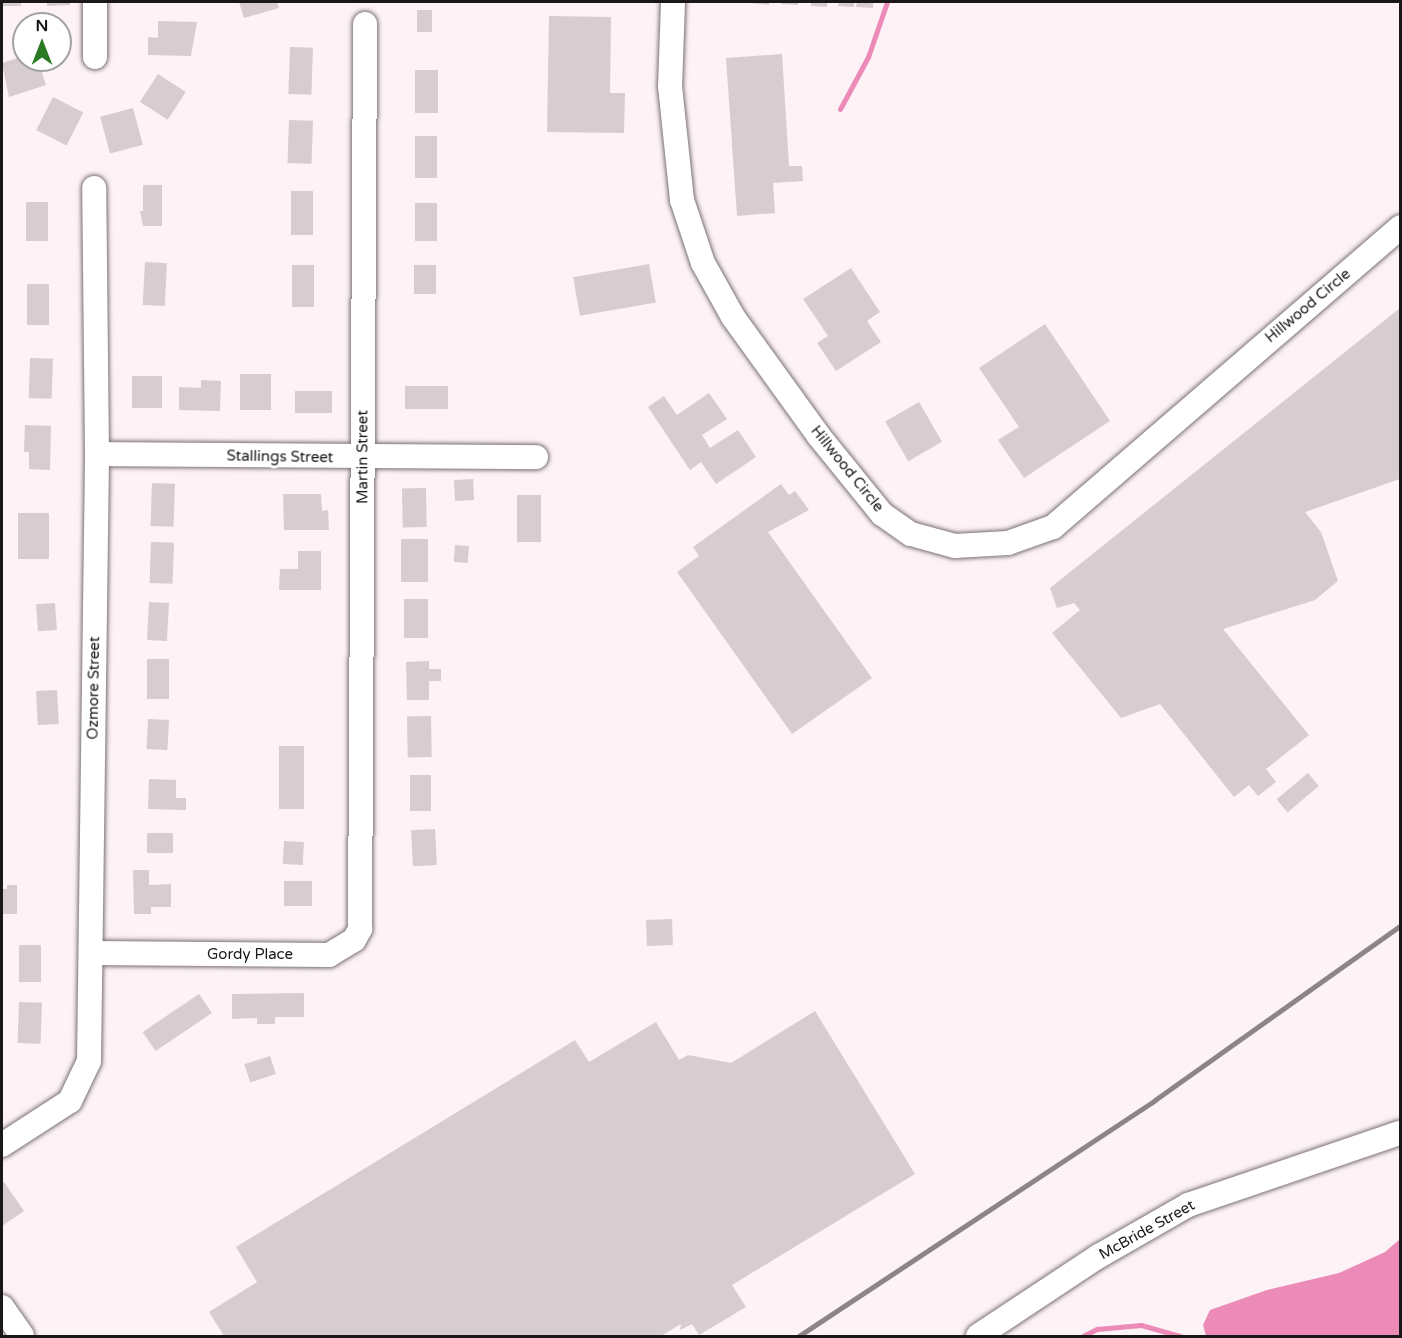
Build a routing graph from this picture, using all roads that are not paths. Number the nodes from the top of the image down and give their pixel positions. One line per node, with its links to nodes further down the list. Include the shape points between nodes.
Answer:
1 (95, 2): 4 (street)
2 (673, 2): 6 (street, Hillwood Circle, via 670,86 678,166 682,200 703,263 733,316 818,435 882,514 911,534 956,546 1008,543 1053,526)
3 (365, 24): 8 (street, Martin Street)
4 (95, 57)
5 (94, 188): 7 (street, Ozmore Street)
6 (1401, 227)
7 (96, 454): 8 (street, Stallings Street); 11 (street, Ozmore Street)
8 (363, 458): 9 (street, Stallings Street); 10 (street, Martin Street)
9 (536, 458)
10 (362, 890): 11 (street, Gordy Place, via 360,929 354,940 329,955)
11 (91, 953): 13 (street, Ozmore Street, via 90,1049 84,1078 59,1111)
12 (1401, 1133): 16 (street, McBride Street, via 1188,1205 1099,1256)
13 (2, 1145)
14 (2, 1307): 15 (street)
15 (22, 1336)
16 (978, 1336)

